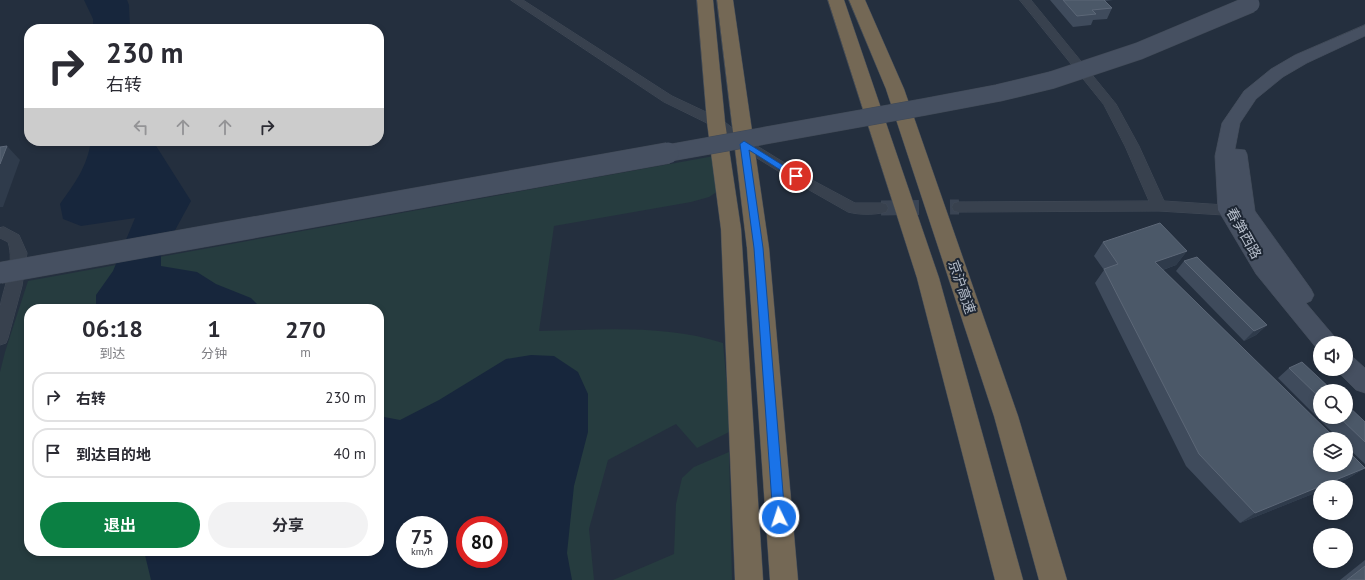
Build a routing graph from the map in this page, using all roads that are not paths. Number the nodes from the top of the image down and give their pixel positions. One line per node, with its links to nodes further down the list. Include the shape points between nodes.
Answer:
1 (516, 0): 11 (street, via 668,99)
2 (705, 0): 11 (highway)
3 (725, 0): 12 (highway)
4 (836, 0): 29 (highway, via 928,278)
5 (857, 0): 30 (highway, 京沪高速, via 895,89 1006,416)
6 (1025, 0): 13 (street, via 1110,104)
7 (1224, 0): 18 (main road, via 1170,28 1014,78)
8 (1253, 2): 19 (main road, bridge, via 1183,35 1107,62 1024,87)
9 (1365, 30): 16 (main road, 春笋西路, via 1301,59 1277,73 1250,95 1231,123 1224,156)
10 (1365, 40): 16 (main road, 春笋西路, via 1275,85 1248,115 1238,156)
11 (716, 122): 12 (street); 27 (highway, via 731,229)
12 (744, 144): 15 (street, via 808,184 853,208); 28 (highway, via 758,248)
13 (1159, 206): 14 (street); 16 (street)
14 (959, 207)
15 (881, 208)
16 (1237, 211): 20 (main road, 春笋西路, via 1264,268); 21 (main road, 春笋西路)
17 (0, 233): 22 (street, via 4,232 14,238 19,253 14,286)
18 (0, 260)
19 (0, 273)
20 (1320, 336)
21 (1332, 336)
22 (0, 338)
23 (1353, 355): 24 (main road)
24 (1365, 366)
25 (1353, 372): 26 (main road)
26 (1365, 383)
27 (749, 580)
28 (784, 580)
29 (1009, 580)
30 (1053, 580)

